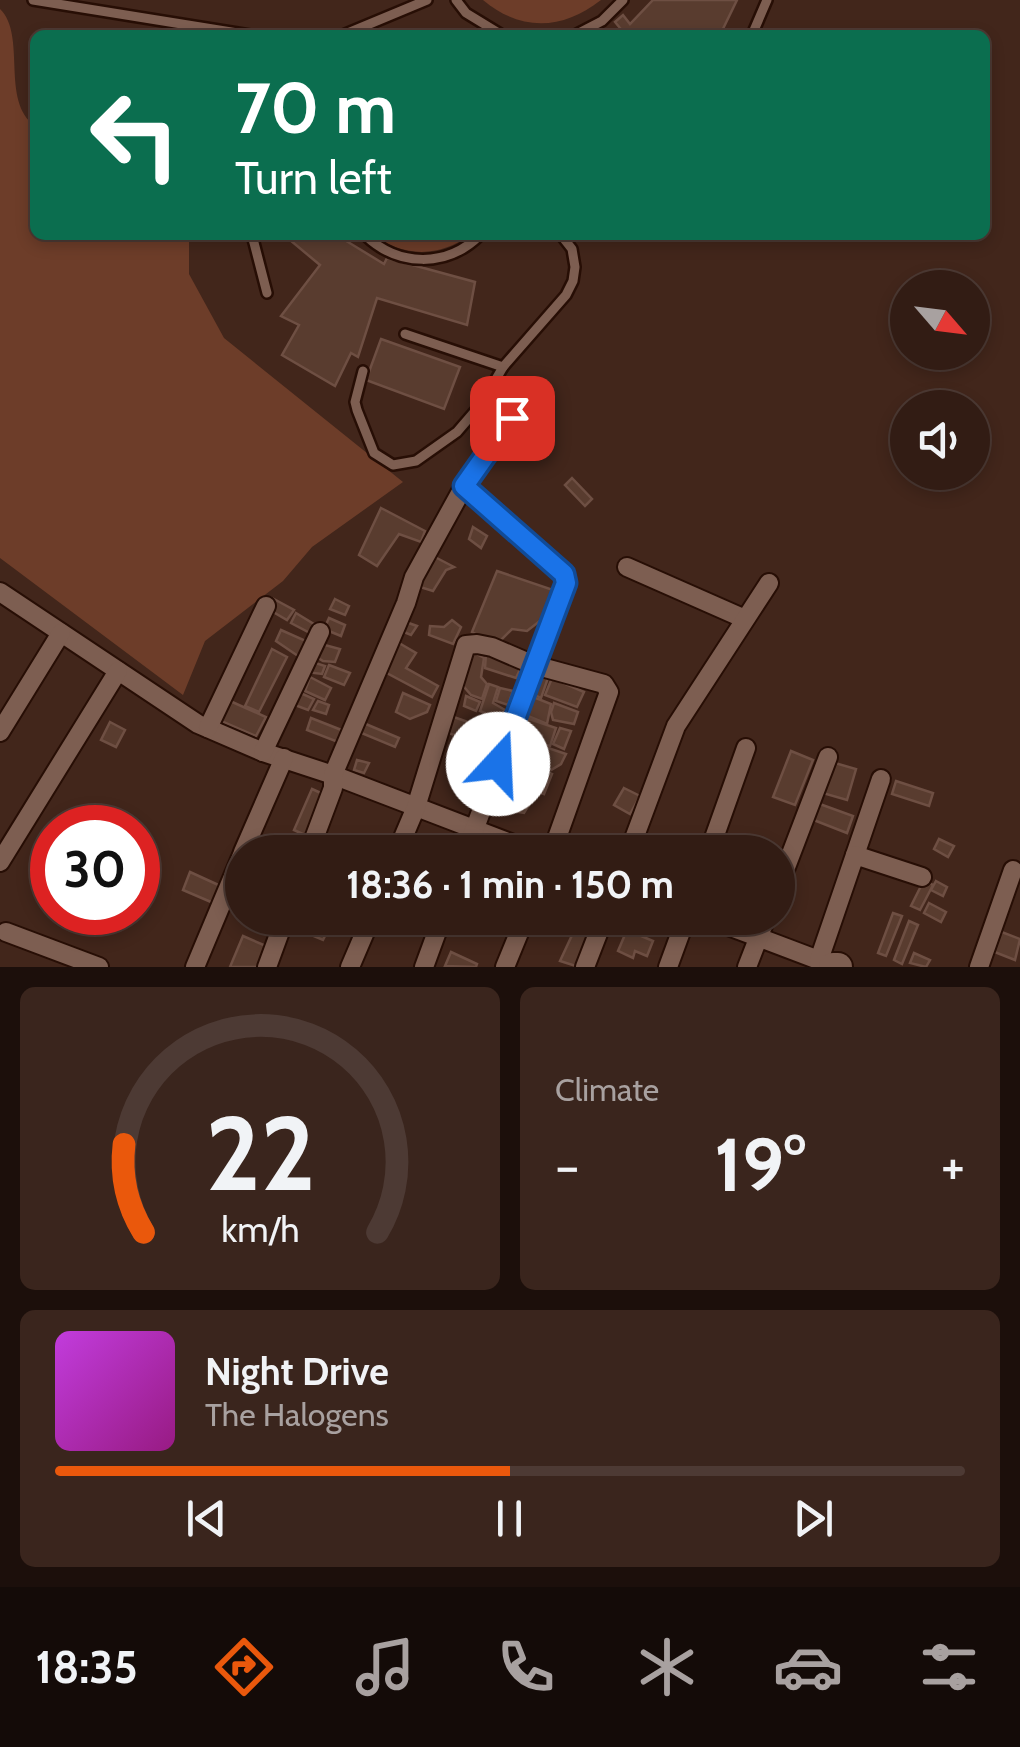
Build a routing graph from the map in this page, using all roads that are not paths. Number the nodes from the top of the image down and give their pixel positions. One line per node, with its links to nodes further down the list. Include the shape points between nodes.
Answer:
1 (34, 0): 6 (lane)
2 (428, 0): 7 (lane)
3 (456, 0): 8 (lane)
4 (622, 0): 9 (lane)
5 (767, 0): 10 (lane)
6 (219, 30)
7 (355, 30)
8 (487, 30)
9 (585, 30)
10 (754, 30)
11 (253, 240): 15 (lane)
12 (372, 240): 13 (lane, via 417,260 437,260)
13 (473, 240)
14 (565, 240): 17 (lane, via 574,281)
15 (268, 293)
16 (405, 334): 17 (lane)
17 (504, 366): 18 (lane, via 457,432 404,466 374,453 355,402)
18 (363, 370)
19 (512, 418): 20 (street)
20 (464, 486): 28 (street, via 564,574 564,591); 36 (street, via 414,577)
21 (627, 567): 25 (street)
22 (769, 583): 25 (street)
23 (1, 596): 27 (street)
24 (266, 606): 30 (street)
25 (746, 619): 46 (street, via 676,726)
26 (320, 632): 33 (street)
27 (61, 633): 29 (street); 31 (street)
28 (534, 665): 38 (street, via 492,647 466,645); 39 (street); 45 (street, via 604,684 609,692)
29 (118, 671): 30 (street); 50 (street)
30 (208, 728): 33 (street)
31 (0, 732)
32 (746, 748): 47 (street)
33 (263, 752): 35 (street)
34 (828, 757): 48 (street)
35 (284, 758): 36 (street); 40 (street)
36 (333, 774): 38 (street); 41 (street)
37 (880, 779): 49 (street)
38 (416, 808): 39 (street); 42 (street)
39 (474, 831): 43 (street); 44 (street)
40 (251, 835)
41 (316, 835)
42 (404, 835)
43 (472, 835)
44 (485, 835)
45 (558, 835)
46 (635, 835)
47 (715, 835)
48 (795, 843)
49 (855, 855): 52 (street); 63 (street)
50 (0, 862)
51 (1012, 870): 73 (street)
52 (922, 877)
53 (225, 896): 65 (street)
54 (6, 932): 64 (street)
55 (279, 935): 66 (street)
56 (363, 935): 67 (street)
57 (436, 935): 68 (street)
58 (518, 935): 69 (street)
59 (597, 935): 70 (street)
60 (680, 935): 71 (street)
61 (753, 935): 62 (street)
62 (758, 937): 63 (street); 72 (street)
63 (831, 965)
64 (99, 967)
65 (195, 967)
66 (267, 967)
67 (350, 967)
68 (424, 967)
69 (505, 967)
70 (585, 967)
71 (668, 967)
72 (747, 967)
73 (978, 967)

